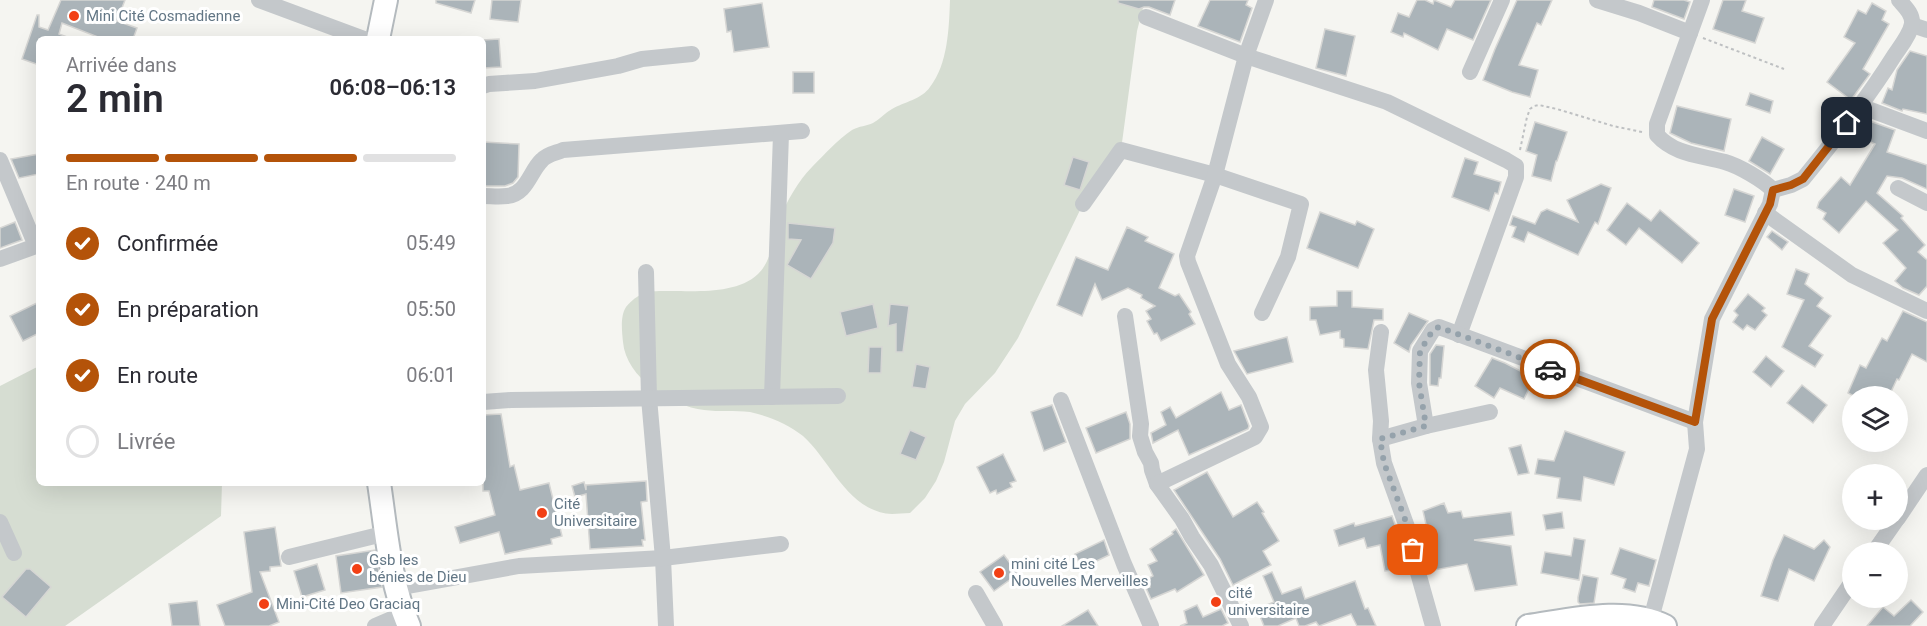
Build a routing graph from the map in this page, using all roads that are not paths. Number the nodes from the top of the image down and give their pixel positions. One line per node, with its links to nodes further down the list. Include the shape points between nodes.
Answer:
1 (259, 0): 11 (street)
2 (386, 0): 12 (street)
3 (1266, 0): 14 (street)
4 (1502, 0): 15 (street)
5 (1597, 0): 10 (street)
6 (1702, 0): 10 (street)
7 (1899, 0): 9 (street)
8 (1146, 17): 14 (street)
9 (1919, 27): 17 (street, via 1905,39)
10 (1690, 33): 24 (street, via 1657,124 1657,135 1676,150 1727,163)
11 (356, 36)
12 (379, 36)
13 (692, 54): 16 (street, via 642,59 534,81)
14 (1246, 56): 22 (street); 37 (street, via 1387,102 1516,166 1516,177)
15 (1470, 72)
16 (486, 85)
17 (1860, 106): 19 (street); 24 (street, via 1803,179)
18 (802, 131): 20 (street)
19 (1927, 131)
20 (781, 134): 25 (street, via 564,150 542,160 522,190 507,196); 39 (street)
21 (0, 160): 29 (street)
22 (1215, 176): 27 (street, via 1121,150); 34 (street, via 1301,204 1288,257); 48 (street, via 1188,262 1228,364 1249,397 1261,427 1255,437)
23 (1898, 188): 26 (street)
24 (1773, 190): 28 (street)
25 (486, 196)
26 (1927, 203)
27 (1083, 204)
28 (1765, 213): 33 (street, via 1852,275); 44 (street, via 1712,319)
29 (36, 241)
30 (36, 246): 31 (street)
31 (0, 259)
32 (646, 272): 40 (street)
33 (1927, 311)
34 (1262, 313)
35 (1125, 316): 48 (street, via 1140,436)
36 (1381, 332): 46 (street, via 1376,370)
37 (1459, 335): 44 (street); 45 (street, via 1436,328 1420,351 1419,383)
38 (838, 396): 39 (street)
39 (772, 397): 40 (street)
40 (649, 398): 42 (street); 56 (street)
41 (1061, 400): 65 (street)
42 (486, 402)
43 (1490, 412): 45 (street)
44 (1695, 422): 61 (street, via 1697,449)
45 (1426, 426): 46 (street)
46 (1380, 439): 67 (street, via 1384,463 1412,538)
47 (1927, 475): 50 (street)
48 (1156, 484): 66 (street, via 1211,565)
49 (379, 486): 52 (street)
50 (1908, 502)
51 (0, 522): 54 (street)
52 (387, 533): 55 (street); 57 (street)
53 (781, 544): 56 (street)
54 (14, 553)
55 (289, 557)
56 (663, 558): 57 (street, via 519,566); 63 (street)
57 (397, 588): 60 (street)
58 (976, 593): 64 (street)
59 (1842, 597): 69 (street)
60 (406, 620): 62 (street)
61 (1658, 622): 68 (street, via 1605,615)
62 (375, 626)
63 (666, 626)
64 (995, 626)
65 (1151, 626)
66 (1241, 626)
67 (1433, 626)
68 (1528, 626)
69 (1822, 626)

